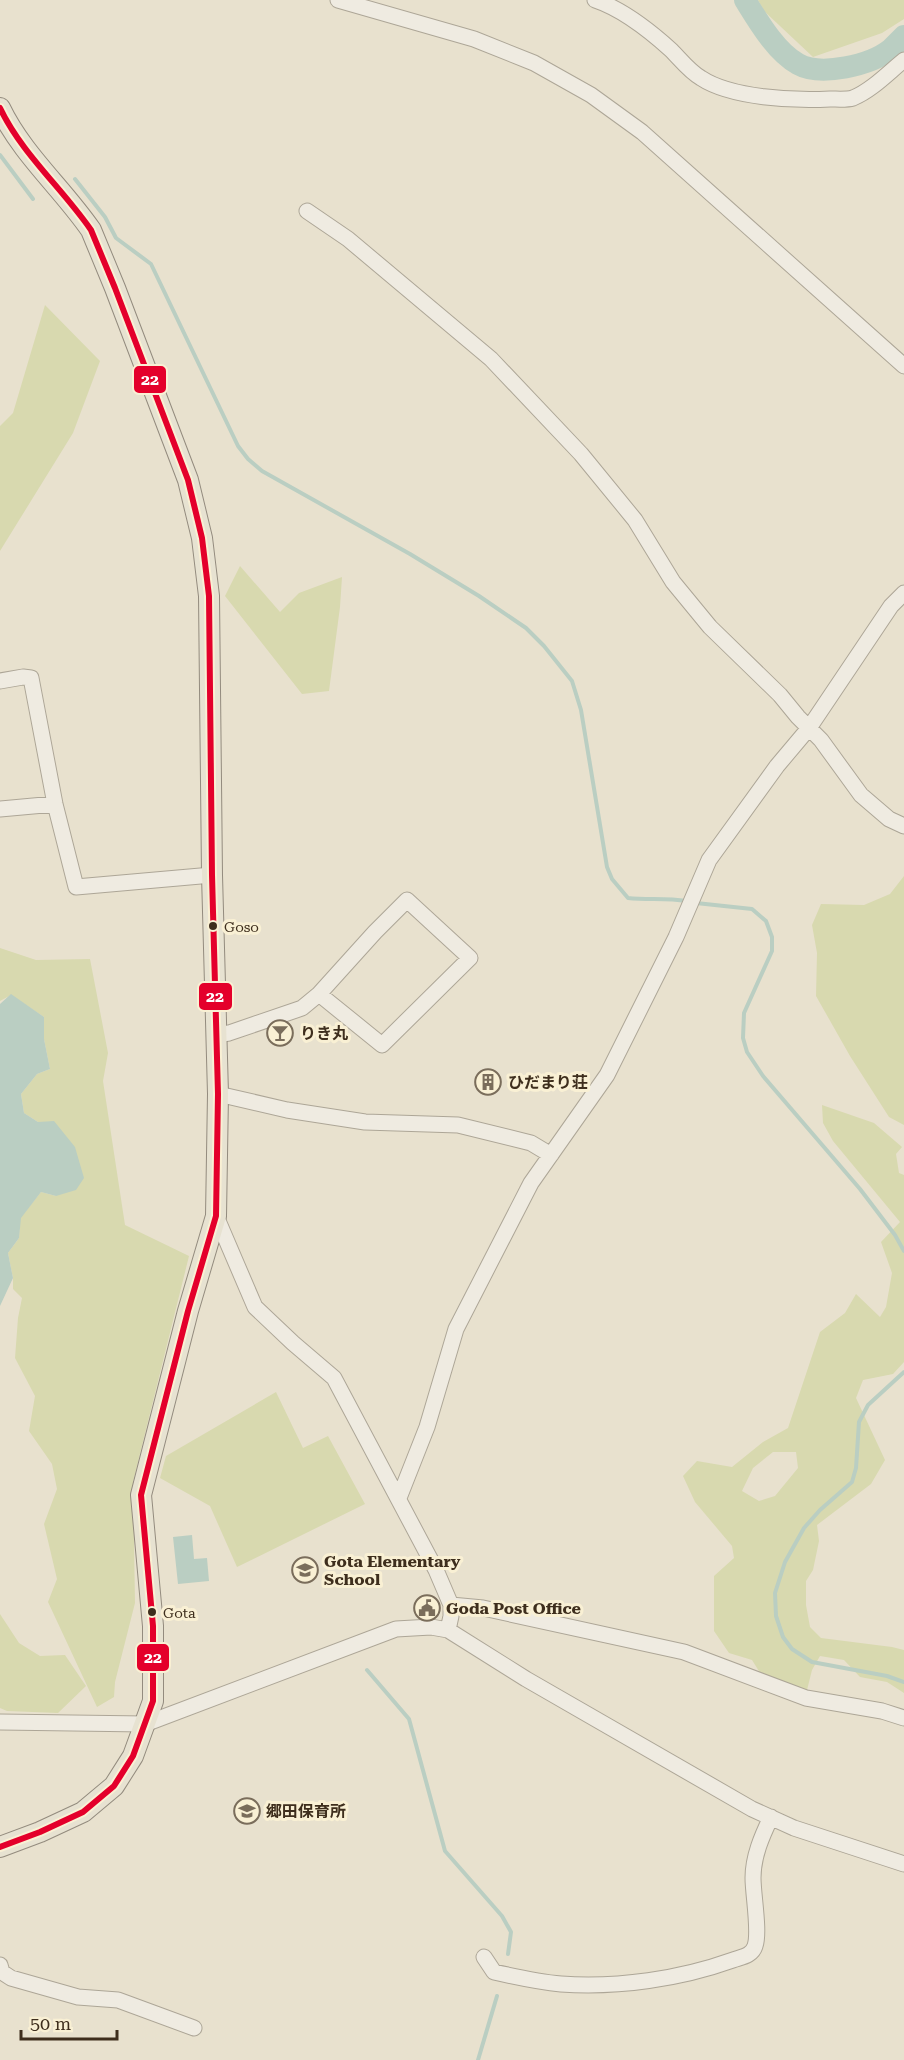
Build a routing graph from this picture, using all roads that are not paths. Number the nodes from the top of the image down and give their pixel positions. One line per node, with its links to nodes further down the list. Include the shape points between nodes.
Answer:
1 (338, 0): 3 (street)
2 (595, 0): 4 (street, via 635,22 700,78 722,88 757,95 802,100 850,99 865,92)
3 (371, 4): 7 (street, via 534,63 591,95 642,132)
4 (904, 60)
5 (0, 108): 14 (main road, via 27,153 90,230 195,503 208,596)
6 (307, 211): 10 (street, via 348,240 491,359 581,454 635,520 673,582 710,627)
7 (904, 366)
8 (904, 593): 10 (street, via 891,606)
9 (0, 681): 11 (street, via 31,678)
10 (809, 728): 13 (street, via 861,795 889,819); 18 (street, via 709,860 676,937 607,1075)
11 (55, 804): 12 (street); 14 (street, via 76,887)
12 (0, 809)
13 (904, 826)
14 (212, 875): 16 (main road)
15 (320, 994): 15 (street, via 382,1045 470,958 407,900); 16 (street, via 302,1008)
16 (216, 1035): 17 (main road)
17 (218, 1094): 18 (street, via 365,1122 458,1125 531,1143); 19 (main road)
18 (551, 1155): 20 (street, via 531,1183 456,1329 427,1427)
19 (216, 1216): 20 (street, via 255,1307 334,1378); 25 (main road, via 141,1496 153,1626 153,1701)
20 (399, 1498): 21 (street)
21 (451, 1605): 22 (street); 23 (street, via 483,1608 684,1652 806,1698)
22 (448, 1630): 25 (street, via 396,1629); 26 (street, via 537,1685)
23 (904, 1718)
24 (0, 1722): 25 (street)
25 (145, 1724): 27 (main road, via 133,1756 114,1786 84,1812)
26 (771, 1817): 28 (street); 29 (street, via 754,1860 756,1936 750,1954 702,1971 608,1984 561,1984 510,1976 494,1971)
27 (0, 1847)
28 (904, 1864)
29 (484, 1957)
30 (0, 1965): 31 (street, via 11,1978 78,1996 118,2000)
31 (194, 2028)

